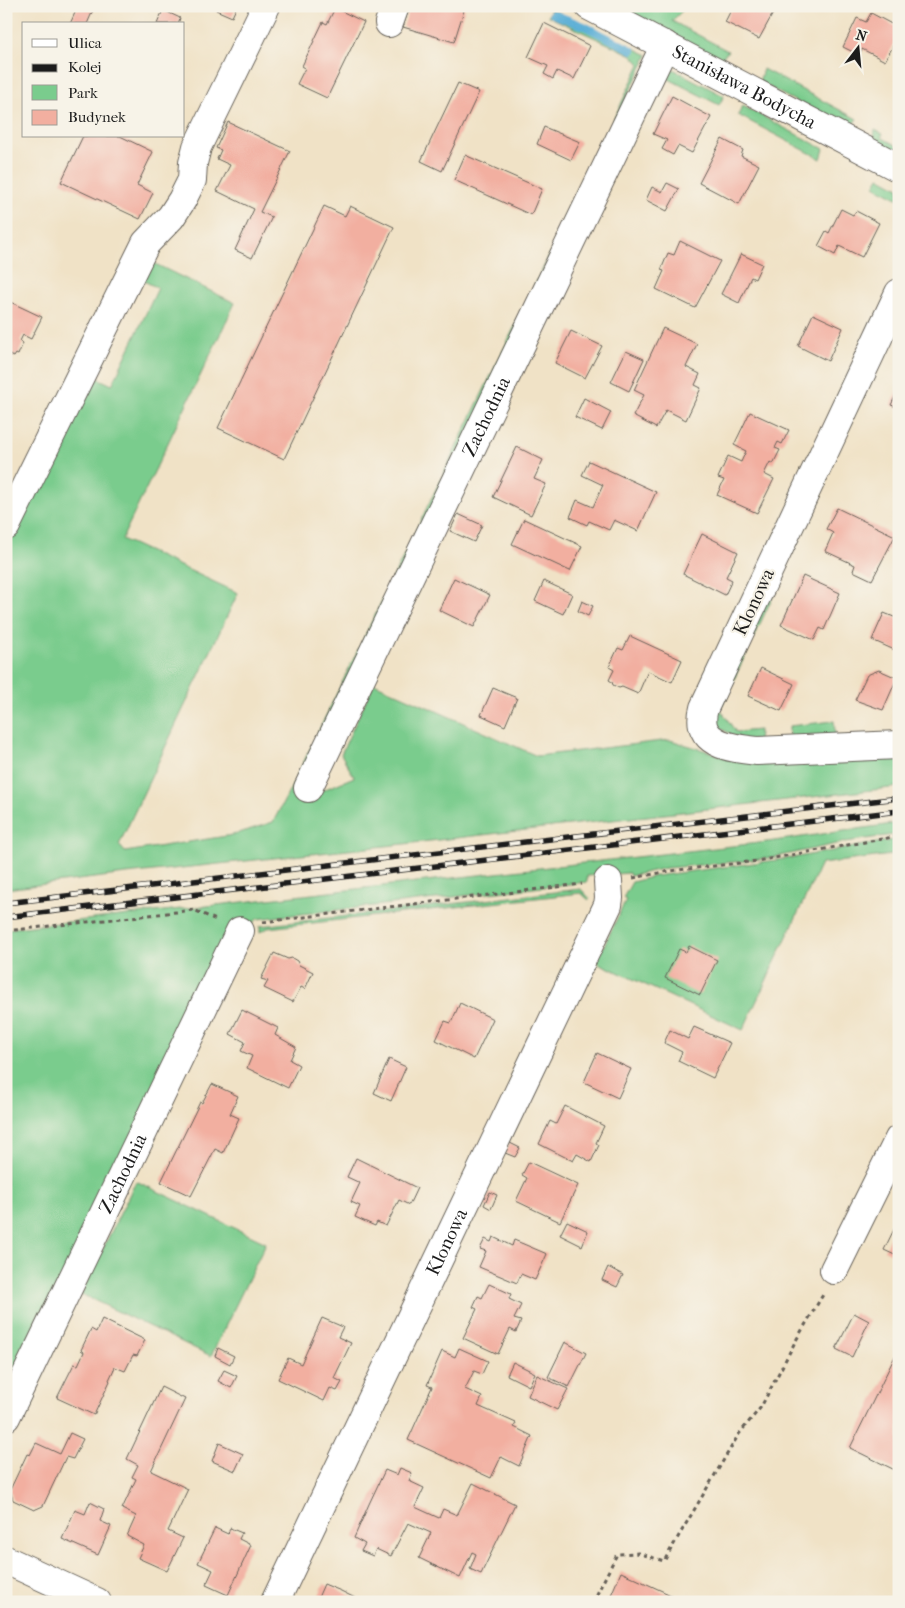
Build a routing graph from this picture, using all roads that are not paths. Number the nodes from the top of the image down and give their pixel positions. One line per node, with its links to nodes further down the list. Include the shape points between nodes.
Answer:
1 (266, 6): 6 (street, via 197,147 192,180 171,217 146,243)
2 (589, 6): 3 (street, Stanisława Bodycha)
3 (665, 46): 4 (street, Stanisława Bodycha); 8 (street, Zachodnia)
4 (899, 168)
5 (899, 293): 7 (street, Klonowa, via 704,708 702,719 704,731 712,740 747,750)
6 (6, 526)
7 (899, 745)
8 (308, 788)
9 (608, 881): 16 (street, Klonowa, via 608,905)
10 (240, 931): 13 (street, Zachodnia)
11 (899, 1139): 12 (street)
12 (834, 1270)
13 (6, 1417)
14 (6, 1560): 15 (street)
15 (97, 1602)
16 (275, 1602)

